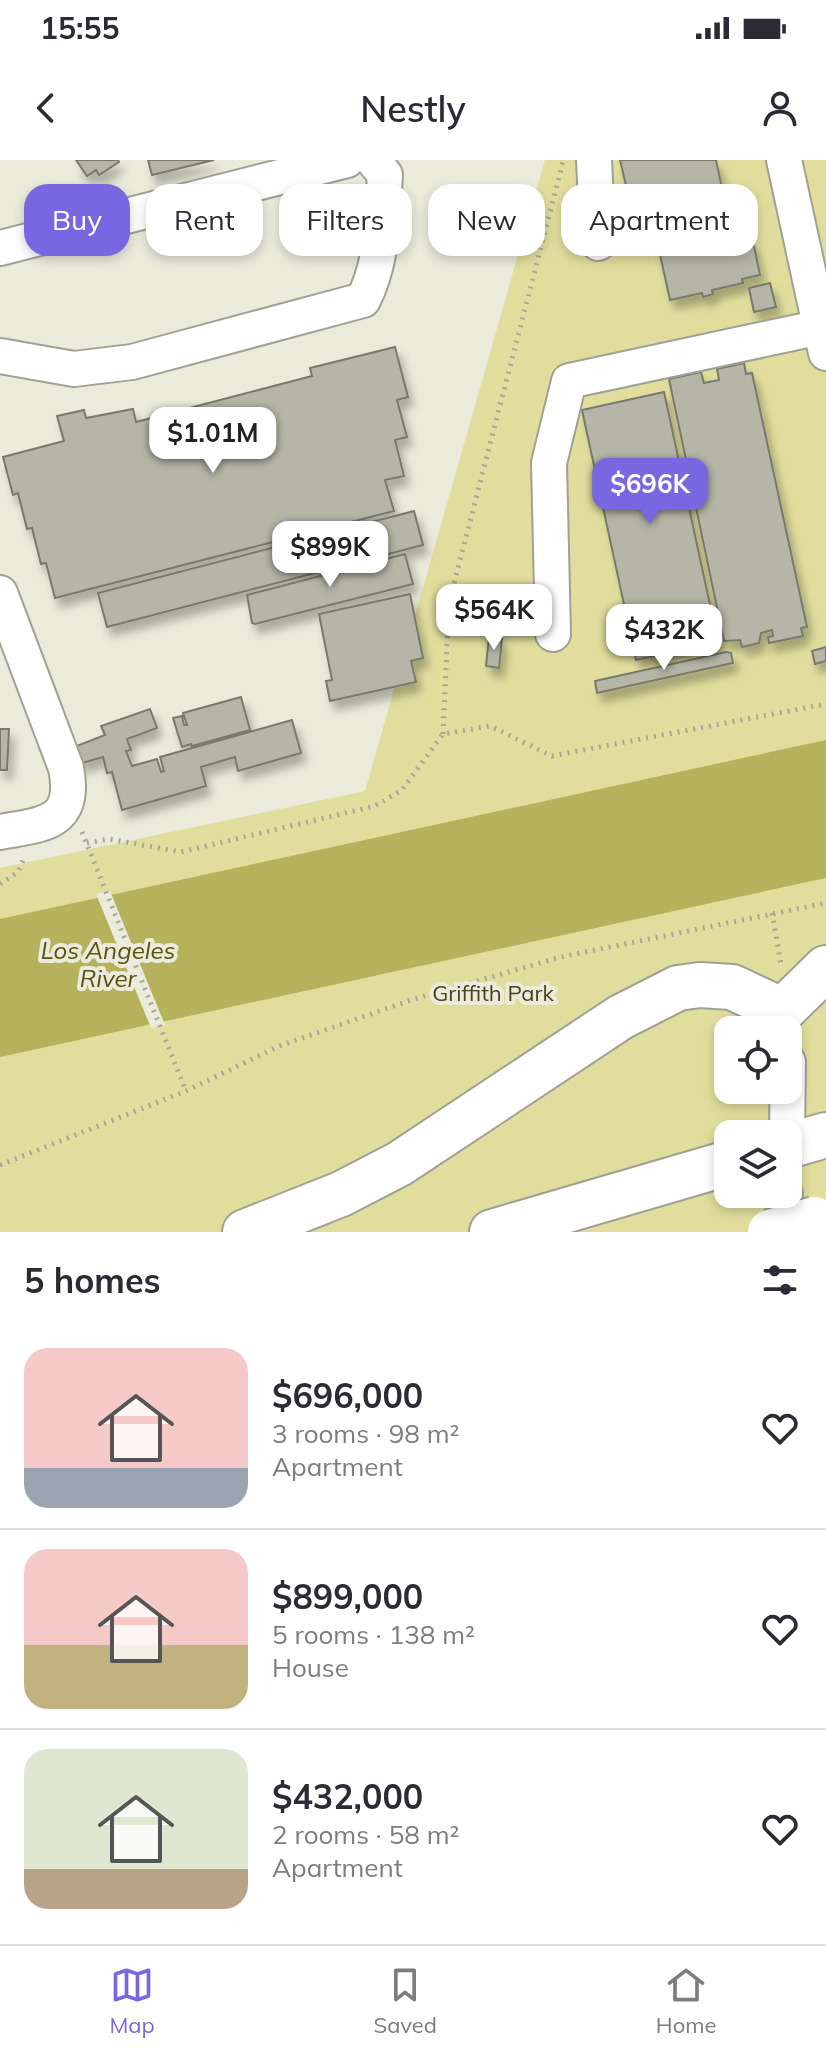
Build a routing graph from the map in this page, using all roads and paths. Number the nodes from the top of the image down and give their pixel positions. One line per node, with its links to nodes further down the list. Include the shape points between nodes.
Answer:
1 (347, 160): 7 (street)
2 (373, 160): 9 (street, via 385,175 380,244 363,300 132,362 74,369)
3 (563, 160): 13 (path, via 449,603)
4 (594, 160): 6 (street)
5 (784, 160): 8 (street)
6 (595, 184)
7 (0, 248)
8 (823, 340): 11 (street, via 569,381 549,463)
9 (0, 356)
10 (0, 593): 14 (street, via 70,789 55,818)
11 (553, 634)
12 (826, 704): 13 (path, via 552,756 490,726)
13 (443, 734): 15 (path, via 402,790 375,806 181,852 109,839)
14 (0, 832)
15 (87, 843)
16 (96, 864): 21 (path)
17 (826, 903): 21 (path, via 561,957 414,999 279,1046)
18 (826, 968): 20 (highway)
19 (773, 1016): 28 (highway, via 732,987 678,988 621,1017 399,1164 341,1194)
20 (787, 1016)
21 (186, 1091): 24 (path)
22 (797, 1104): 23 (street)
23 (808, 1152)
24 (0, 1165)
25 (714, 1167): 29 (highway)
26 (714, 1198): 30 (highway)
27 (802, 1215): 31 (highway, bridge)
28 (245, 1232)
29 (492, 1232)
30 (593, 1232)
31 (770, 1232)

